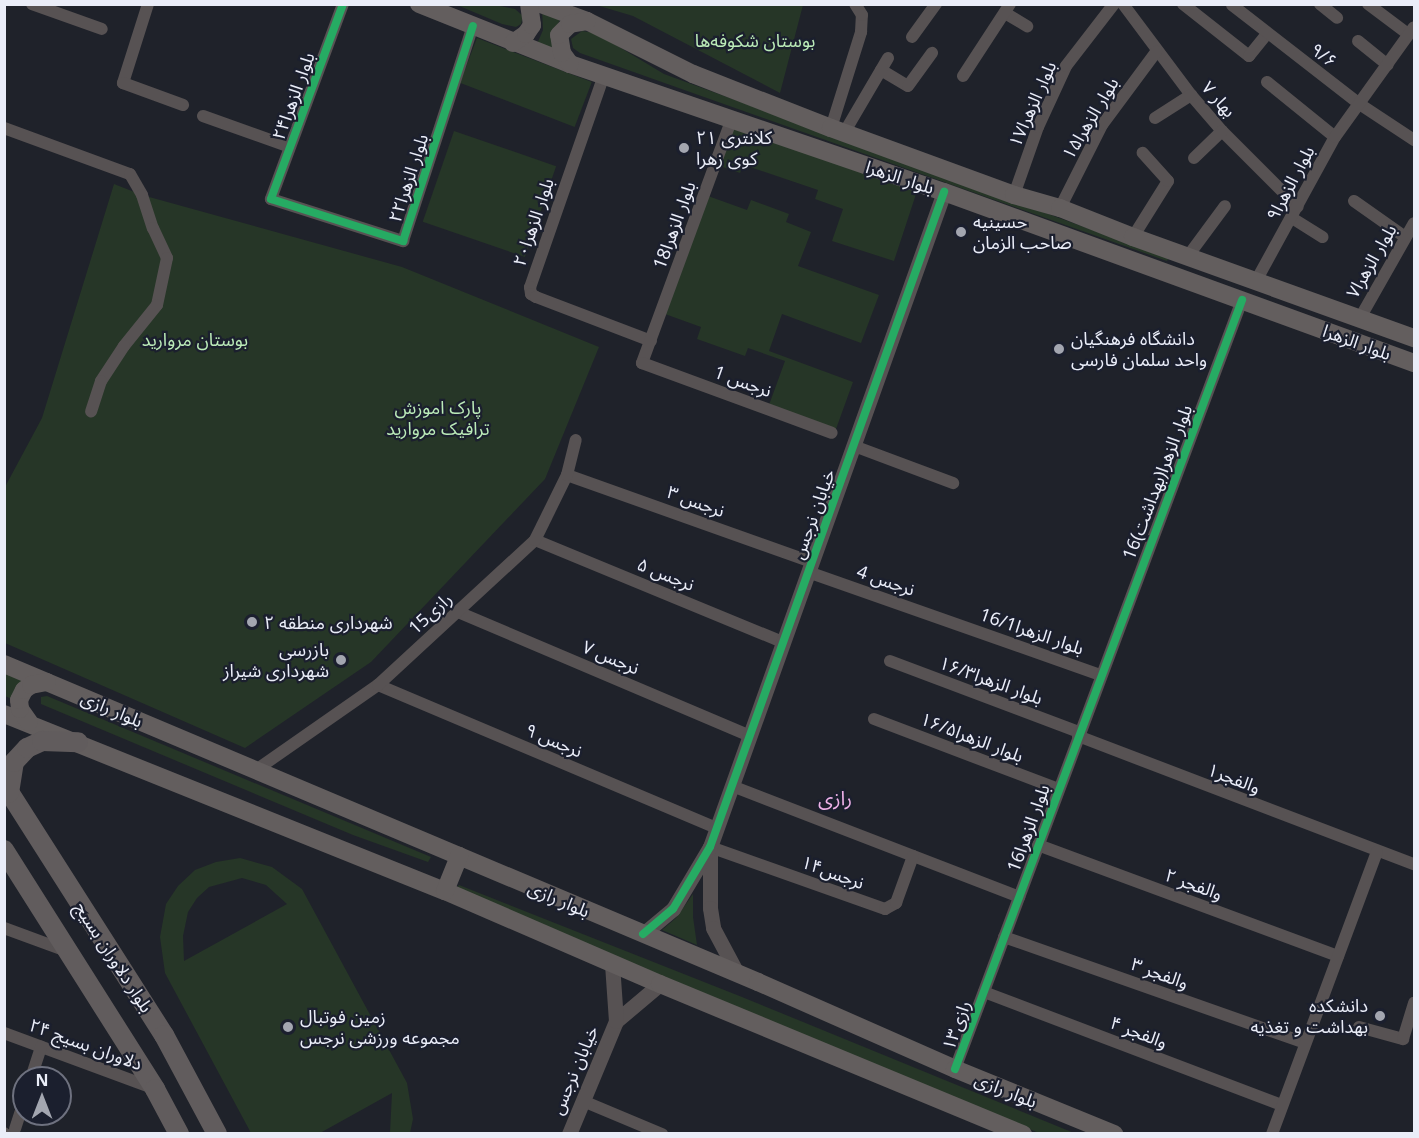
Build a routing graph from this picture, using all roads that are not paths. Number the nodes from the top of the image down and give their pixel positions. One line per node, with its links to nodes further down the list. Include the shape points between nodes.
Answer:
1 (32, 4): 20 (street)
2 (148, 4): 36 (street, via 123,83)
3 (343, 4): 46 (street, بلوار الزهرا۲۴)
4 (419, 4): 18 (main road, بلوار الزهرا)
5 (529, 4): 25 (main road, via 530,29)
6 (541, 4): 17 (main road, بلوار الزهرا)
7 (855, 4): 42 (street, via 862,15 861,33)
8 (936, 4): 23 (street)
9 (1114, 4): 50 (street, بلوار الزهرا۱۷, via 1066,66 1038,127)
10 (1123, 4): 27 (street, بهار ۷)
11 (1183, 4): 22 (street, via 1249,56)
12 (1320, 4): 16 (street)
13 (1368, 4): 21 (street)
14 (1235, 6): 22 (street, ۹/۶)
15 (1008, 9): 19 (street); 33 (street)
16 (1337, 18)
17 (587, 21): 29 (main road, via 570,24 559,35 562,53); 42 (main road, بلوار الزهرا, via 693,74)
18 (472, 26): 25 (main road, بلوار الزهرا); 51 (street, بلوار الزهرا۲۲, via 403,241)
19 (1027, 26)
20 (102, 29)
21 (1412, 30): 30 (street, بلوار الزهرا۹)
22 (1266, 34): 37 (street, ۹/۶)
23 (912, 37)
24 (1358, 41): 30 (street)
25 (513, 43): 29 (main road, بلوار الزهرا)
26 (932, 52): 31 (street, via 908,87)
27 (1156, 52): 35 (street, بهار ۷); 54 (street, بلوار الزهرا۱۵, via 1102,126)
28 (888, 58): 31 (street)
29 (570, 64): 32 (main road, بلوار الزهرا)
30 (1388, 65): 37 (street, بلوار الزهرا۹)
31 (881, 70): 42 (street)
32 (603, 75): 40 (main road, بلوار الزهرا); 66 (street, بلوار الزهرا۲۰, via 530,287 531,294)
33 (963, 76)
34 (1267, 82): 44 (street)
35 (1191, 95): 39 (street); 43 (street, بهار ۷)
36 (183, 105)
37 (1360, 105): 44 (street, بلوار الزهرا۹); 45 (street, ۹/۶)
38 (203, 116): 46 (street)
39 (1155, 118)
40 (731, 121): 49 (main road, بلوار الزهرا); 66 (street, 18بلوار الزهرا)
41 (4, 128): 69 (street, via 130,174 167,258 157,305 101,381)
42 (837, 130): 50 (main road, بلوار الزهرا)
43 (1222, 131): 48 (street); 55 (street, بهار ۷)
44 (1335, 137): 55 (street, بلوار الزهرا۹)
45 (1412, 139)
46 (290, 147): 51 (street, بلوار الزهرا۲۴)
47 (1143, 153): 57 (street, via 1168,181)
48 (1194, 158)
49 (944, 192): 61 (main road, بلوار الزهرا); 72 (street, خیابان نرجس)
50 (1014, 195): 54 (main road, بلوار الزهرا)
51 (271, 199)
52 (1354, 201): 59 (street)
53 (1225, 207): 60 (street)
54 (1060, 208): 57 (main road, بلوار الزهرا)
55 (1295, 213): 58 (street, بهار ۷); 62 (street, بلوار الزهرا۹)
56 (1414, 223): 59 (street, بلوار الزهرا۷)
57 (1133, 237): 60 (main road, بلوار الزهرا)
58 (1323, 237)
59 (1405, 237): 64 (street, بلوار الزهرا۷)
60 (1182, 254): 61 (main road); 62 (main road, بلوار الزهرا)
61 (1166, 273): 63 (main road, بلوار الزهرا)
62 (1256, 281): 64 (main road, بلوار الزهرا)
63 (1242, 300): 68 (main road, بلوار الزهرا); 82 (street, 16بلوار الزهرا(بهداشت))
64 (1360, 318): 65 (main road, بلوار الزهرا)
65 (1414, 338)
66 (651, 341): 67 (street, 18بلوار الزهرا)
67 (642, 363): 70 (street, 1 نرجس)
68 (1414, 363)
69 (90, 411)
70 (832, 433)
71 (576, 440): 73 (street, 15رازی)
72 (854, 446): 74 (street); 76 (street, خیابان نرجس)
73 (567, 475): 75 (street, 15رازی); 76 (street, نرجس ۳)
74 (953, 483)
75 (535, 540): 77 (street, 15رازی); 79 (street, نرجس ۵)
76 (810, 567): 78 (street, 4 نرجس); 79 (street, خیابان نرجس)
77 (458, 612): 84 (street, 15رازی); 89 (street, نرجس ۷)
78 (951, 622): 82 (street, بلوار الزهرا16/1)
79 (783, 642): 89 (street, خیابان نرجس)
80 (890, 662): 88 (street, بلوار الزهرا۱۶/۳)
81 (4, 664): 83 (main road, بلوار رازی)
82 (1101, 675): 88 (street, 16بلوار الزهرا)
83 (47, 682): 87 (main road, via 31,685 19,700); 91 (main road, بلوار رازی)
84 (378, 686): 91 (street, 15رازی); 95 (street, نرجس ۹)
85 (4, 714): 87 (main road, بلوار رازی)
86 (874, 719): 94 (street, بلوار الزهرا۱۶/۵)
87 (29, 722): 90 (main road, بلوار رازی)
88 (1079, 734): 94 (street, 16بلوار الزهرا); 99 (street, والفجر۱)
89 (750, 736): 92 (street, خیابان نرجس)
90 (78, 742): 93 (main road, via 42,741 27,748 14,762); 103 (main road, بلوار رازی)
91 (256, 770): 100 (main road, بلوار رازی)
92 (732, 786): 95 (street, خیابان نرجس); 101 (street)
93 (7, 789): 126 (main road, بلوار دلاوران بسیج, via 164,1035)
94 (1058, 789): 96 (street, 16بلوار الزهرا)
95 (717, 828): 97 (street, خیابان نرجس)
96 (1038, 845): 104 (street, 16بلوار الزهرا); 109 (street, والفجر ۲)
97 (710, 847): 101 (street, نرجس۱۴, via 885,909 896,903); 106 (street, via 673,909); 111 (street, via 713,928)
98 (4, 850): 108 (main road, بلوار دلاوران بسیج)
99 (1377, 852): 102 (street, والفجر۱); 109 (street)
100 (459, 856): 103 (main road); 106 (main road, بلوار رازی)
101 (913, 856): 104 (street)
102 (1414, 864)
103 (445, 891): 110 (main road, بلوار رازی)
104 (1019, 897): 107 (street, 16بلوار الزهرا)
105 (4, 928): 108 (street)
106 (643, 934): 111 (main road, بلوار رازی)
107 (1004, 937): 113 (street, 16بلوار الزهرا); 118 (street, والفجر ۳)
108 (67, 951): 122 (main road, بلوار دلاوران بسیج)
109 (1338, 956): 118 (street)
110 (612, 964): 112 (main road, بلوار رازی); 115 (street)
111 (737, 973): 121 (main road, بلوار رازی)
112 (660, 984): 115 (street); 129 (main road, بلوار رازی)
113 (984, 992): 121 (street, رازی۱۳); 124 (street, والفجر ۴)
114 (1414, 1003): 116 (street, via 1403,1039)
115 (616, 1021): 123 (street, خیابان نرجس)
116 (1359, 1026)
117 (4, 1034): 119 (street, دلاوران بسیج ۲۴)
118 (1305, 1043): 124 (street)
119 (41, 1047): 120 (street); 122 (street, دلاوران بسیج ۲۴)
120 (35, 1066)
121 (956, 1069): 130 (main road, بلوار رازی)
122 (155, 1089): 125 (main road, بلوار دلاوران بسیج)
123 (583, 1101): 127 (street, خیابان نرجس); 128 (street)
124 (1281, 1105): 131 (street)
125 (179, 1134)
126 (217, 1134)
127 (569, 1134)
128 (662, 1134)
129 (1023, 1134)
130 (1114, 1134)
131 (1272, 1134)

